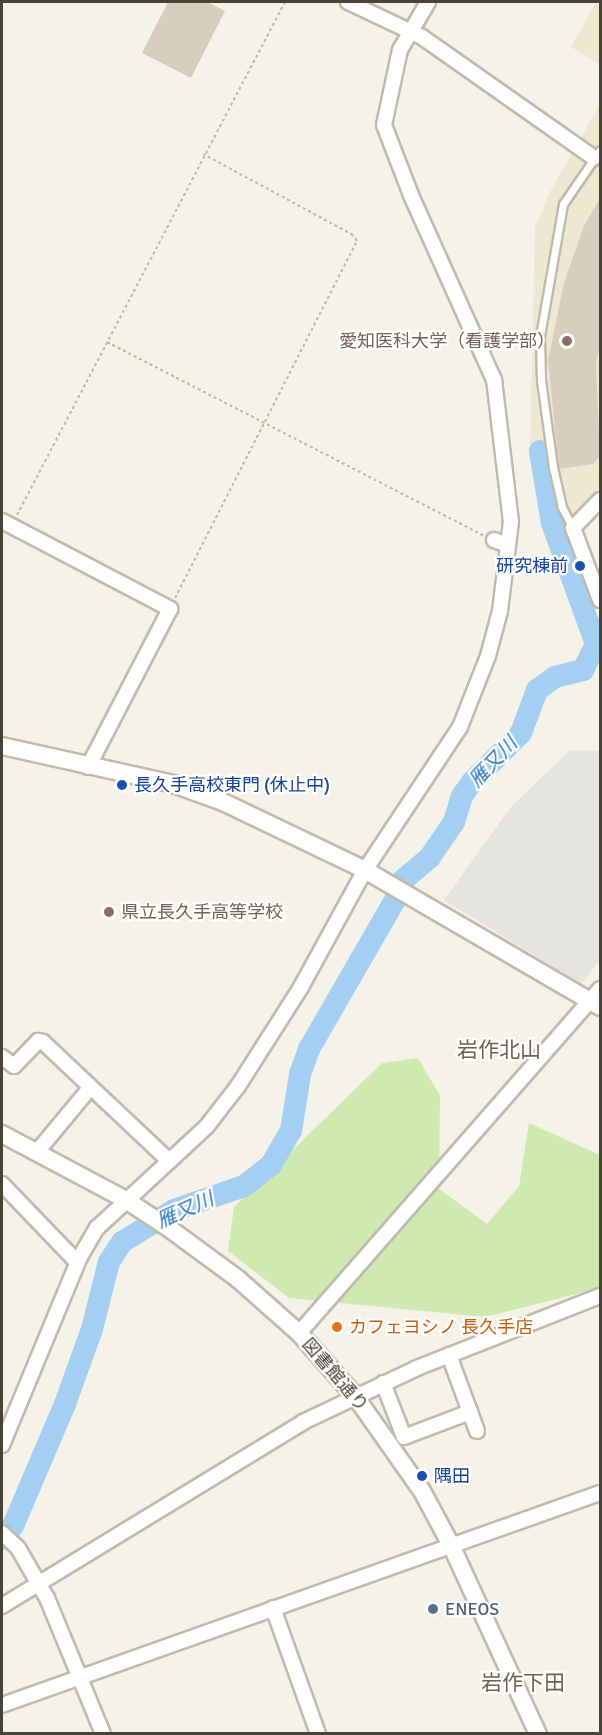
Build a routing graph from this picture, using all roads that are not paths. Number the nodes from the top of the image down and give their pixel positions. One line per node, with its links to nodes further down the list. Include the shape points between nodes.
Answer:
1 (348, 2): 3 (street)
2 (428, 2): 3 (street)
3 (409, 32): 4 (street); 9 (street, via 397,61 384,125 494,380 508,474)
4 (597, 154): 7 (lane, via 563,204 540,336 541,381 553,467 562,507)
5 (600, 500): 7 (street)
6 (6, 524): 12 (street, via 170,609)
7 (573, 528): 10 (street)
8 (494, 540): 9 (street)
9 (508, 544): 13 (street, via 500,611 488,656 460,727)
10 (600, 600)
11 (2, 746): 12 (street)
12 (88, 767): 13 (street, via 173,784 223,802)
13 (365, 870): 14 (street); 19 (street, via 301,987 238,1086 207,1126)
14 (597, 999): 24 (street, via 467,1137)
15 (2, 1057): 16 (street, via 14,1066 38,1041 43,1042)
16 (90, 1088): 18 (street); 19 (street)
17 (2, 1134): 18 (street, 図書館通り)
18 (36, 1153): 21 (street, 図書館通り)
19 (167, 1159): 21 (street)
20 (2, 1184): 22 (street)
21 (126, 1200): 22 (street, via 97,1228); 24 (street, 図書館通り, via 254,1292)
22 (77, 1262): 30 (street)
23 (600, 1296): 25 (street)
24 (299, 1333): 27 (street, 図書館通り)
25 (449, 1355): 26 (street); 28 (street)
26 (383, 1383): 27 (street); 28 (street, via 404,1437)
27 (355, 1396): 33 (street, 図書館通り, via 422,1491); 34 (street, via 272,1439)
28 (470, 1412): 29 (street)
29 (477, 1431)
30 (2, 1445)
31 (600, 1493): 33 (street)
32 (6, 1537): 34 (street)
33 (451, 1545): 36 (street); 41 (street, 図書館通り)
34 (40, 1584): 35 (street); 37 (street)
35 (2, 1606)
36 (273, 1608): 37 (street); 40 (street)
37 (81, 1677): 38 (street); 39 (street)
38 (2, 1705)
39 (103, 1734)
40 (318, 1734)
41 (538, 1734)

